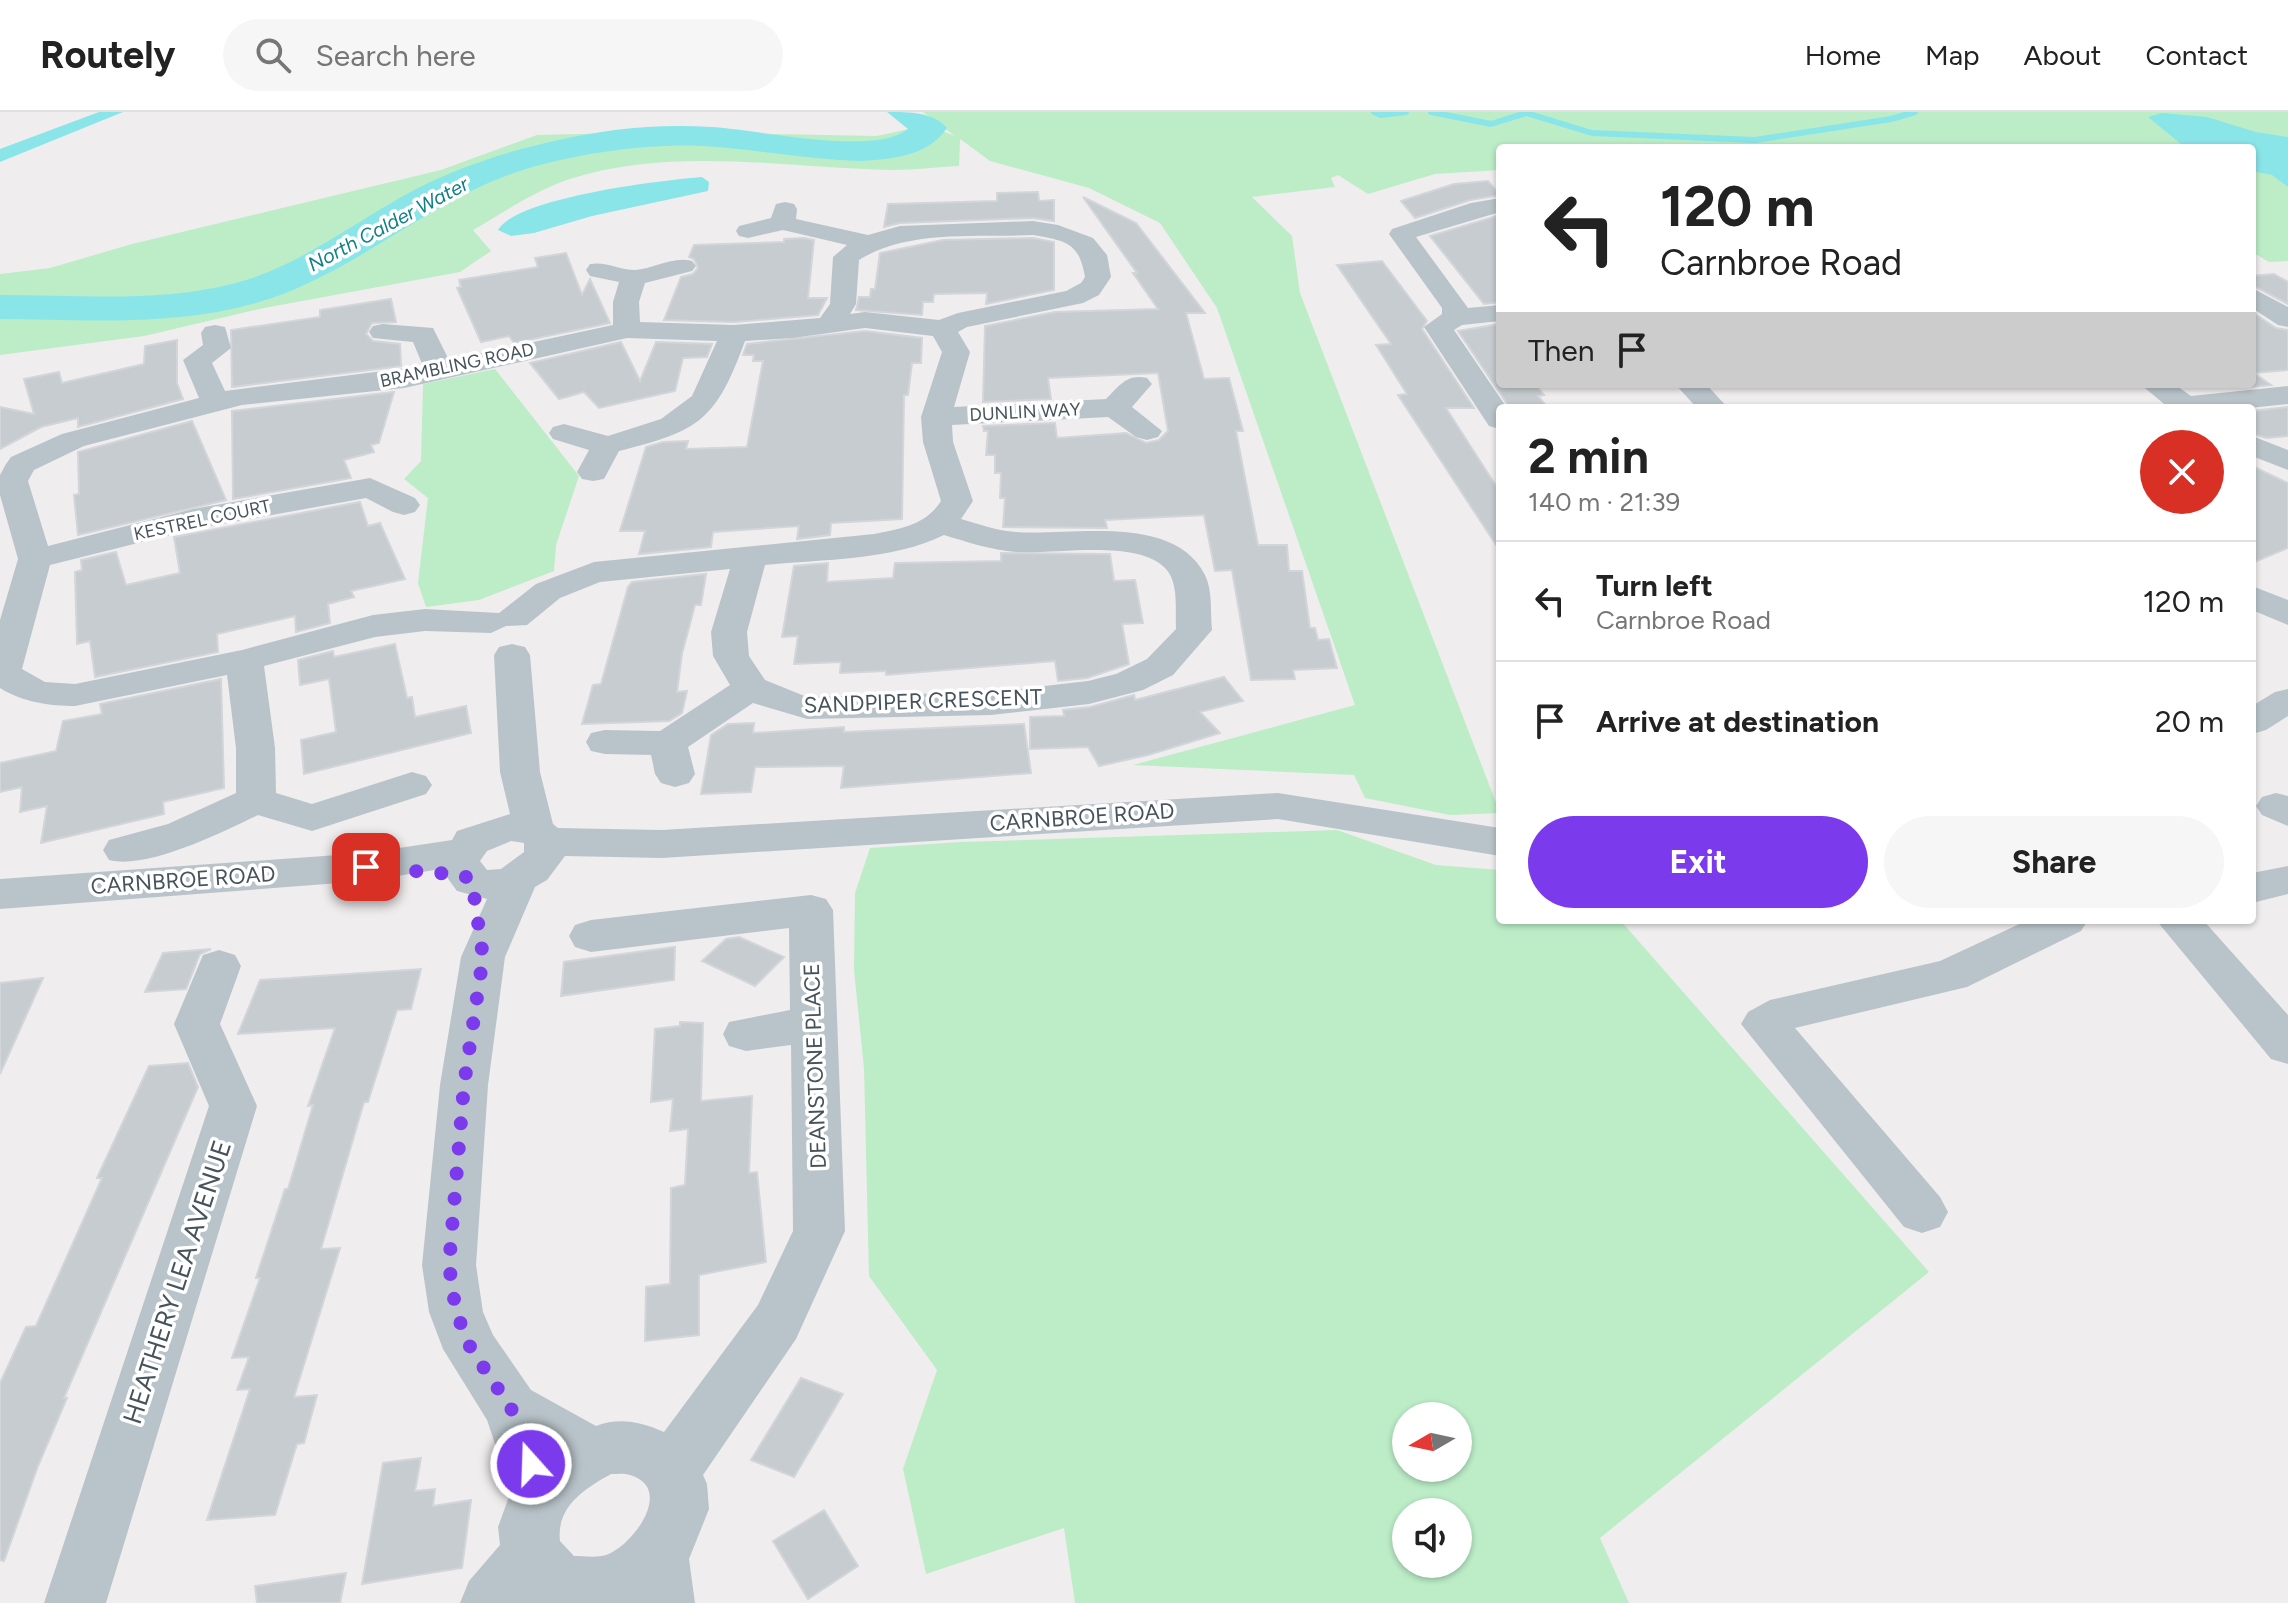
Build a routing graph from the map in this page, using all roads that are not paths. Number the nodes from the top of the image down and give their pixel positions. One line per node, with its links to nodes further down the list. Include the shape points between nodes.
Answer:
1 (1496, 206): 9 (street, via 1401,234 1455,308)
2 (748, 231): 3 (street, via 784,216)
3 (869, 243): 11 (street, via 846,257 843,304); 12 (street, via 900,233 1033,228 1084,243 1094,255 1098,277 1090,289 1074,297 958,321)
4 (683, 266): 6 (street)
5 (599, 270): 6 (street)
6 (634, 278): 13 (street, via 626,302)
7 (2256, 299): 10 (street)
8 (1496, 313): 9 (street)
9 (1456, 317): 27 (street, via 1438,327)
10 (2288, 319)
11 (830, 323): 12 (street, BRAMBLING ROAD, via 865,320); 16 (street, BRAMBLING ROAD)
12 (943, 329): 28 (street, via 956,352)
13 (627, 330): 16 (street, BRAMBLING ROAD); 17 (street, BRAMBLING ROAD)
14 (383, 332): 17 (street, via 423,334)
15 (215, 333): 22 (street, via 217,348 197,360)
16 (734, 333): 30 (street, via 705,400 681,422 600,459)
17 (440, 372): 22 (street, BRAMBLING ROAD)
18 (1137, 384): 26 (street)
19 (1694, 388): 23 (street)
20 (2160, 388): 24 (street)
21 (2288, 395): 25 (street)
22 (216, 403): 34 (street, BRAMBLING ROAD)
23 (1709, 404)
24 (2182, 404)
25 (2212, 404)
26 (1114, 408): 28 (street, DUNLIN WAY); 29 (street)
27 (1496, 414)
28 (936, 417): 37 (street, via 938,442 957,501)
29 (1147, 431)
30 (564, 433)
31 (2256, 447): 33 (street)
32 (392, 461): 35 (street)
33 (2288, 461)
34 (11, 462): 39 (street, BRAMBLING ROAD)
35 (370, 488): 36 (street); 39 (street, KESTREL COURT, via 193,519)
36 (404, 505)
37 (941, 524): 38 (street, via 899,540); 46 (street, SANDPIPER CRESCENT, via 1016,543 1098,540 1158,549 1188,575 1194,630 1161,667 1112,688 1018,702 807,708)
38 (751, 555): 44 (street, via 644,565); 46 (street, via 729,632 731,656)
39 (35, 559): 45 (street, via 3,672 16,683 54,695 75,695)
40 (2288, 576): 41 (street)
41 (2256, 592)
42 (2256, 596): 43 (street)
43 (2288, 614)
44 (505, 627): 45 (street, via 373,626); 54 (street, via 541,637 512,655 520,772)
45 (245, 660): 51 (street, via 260,774)
46 (751, 688): 49 (street, via 672,758)
47 (2288, 700): 48 (street)
48 (2256, 720)
49 (605, 742)
50 (412, 785): 51 (street, via 312,818)
51 (255, 800): 53 (street, via 182,834)
52 (1496, 842): 54 (street, CARNBROE ROAD, via 1278,806)
53 (124, 850)
54 (504, 857): 57 (street, CARNBROE ROAD); 66 (street, via 464,1085 449,1265 456,1312 471,1349)
55 (2288, 880): 56 (street)
56 (2256, 887)
57 (0, 894)
58 (2058, 924): 65 (street, via 1951,975 1786,1012 1764,1024)
59 (2181, 924): 64 (street)
60 (591, 936): 62 (street, DEANSTONE PLACE, via 811,910)
61 (219, 966): 70 (street, HEATHERY LEA AVENUE, via 197,1024 233,1106)
62 (814, 1024): 63 (street); 67 (street, DEANSTONE PLACE, via 819,1231 777,1322 713,1414)
63 (746, 1034)
64 (2288, 1046)
65 (1922, 1212)
66 (511, 1408): 67 (street); 68 (street)
67 (633, 1457): 68 (street, via 557,1474); 69 (street, via 680,1499 675,1529)
68 (541, 1492): 69 (street, via 529,1527)
69 (599, 1585): 71 (street)
70 (75, 1603)
71 (491, 1603)

